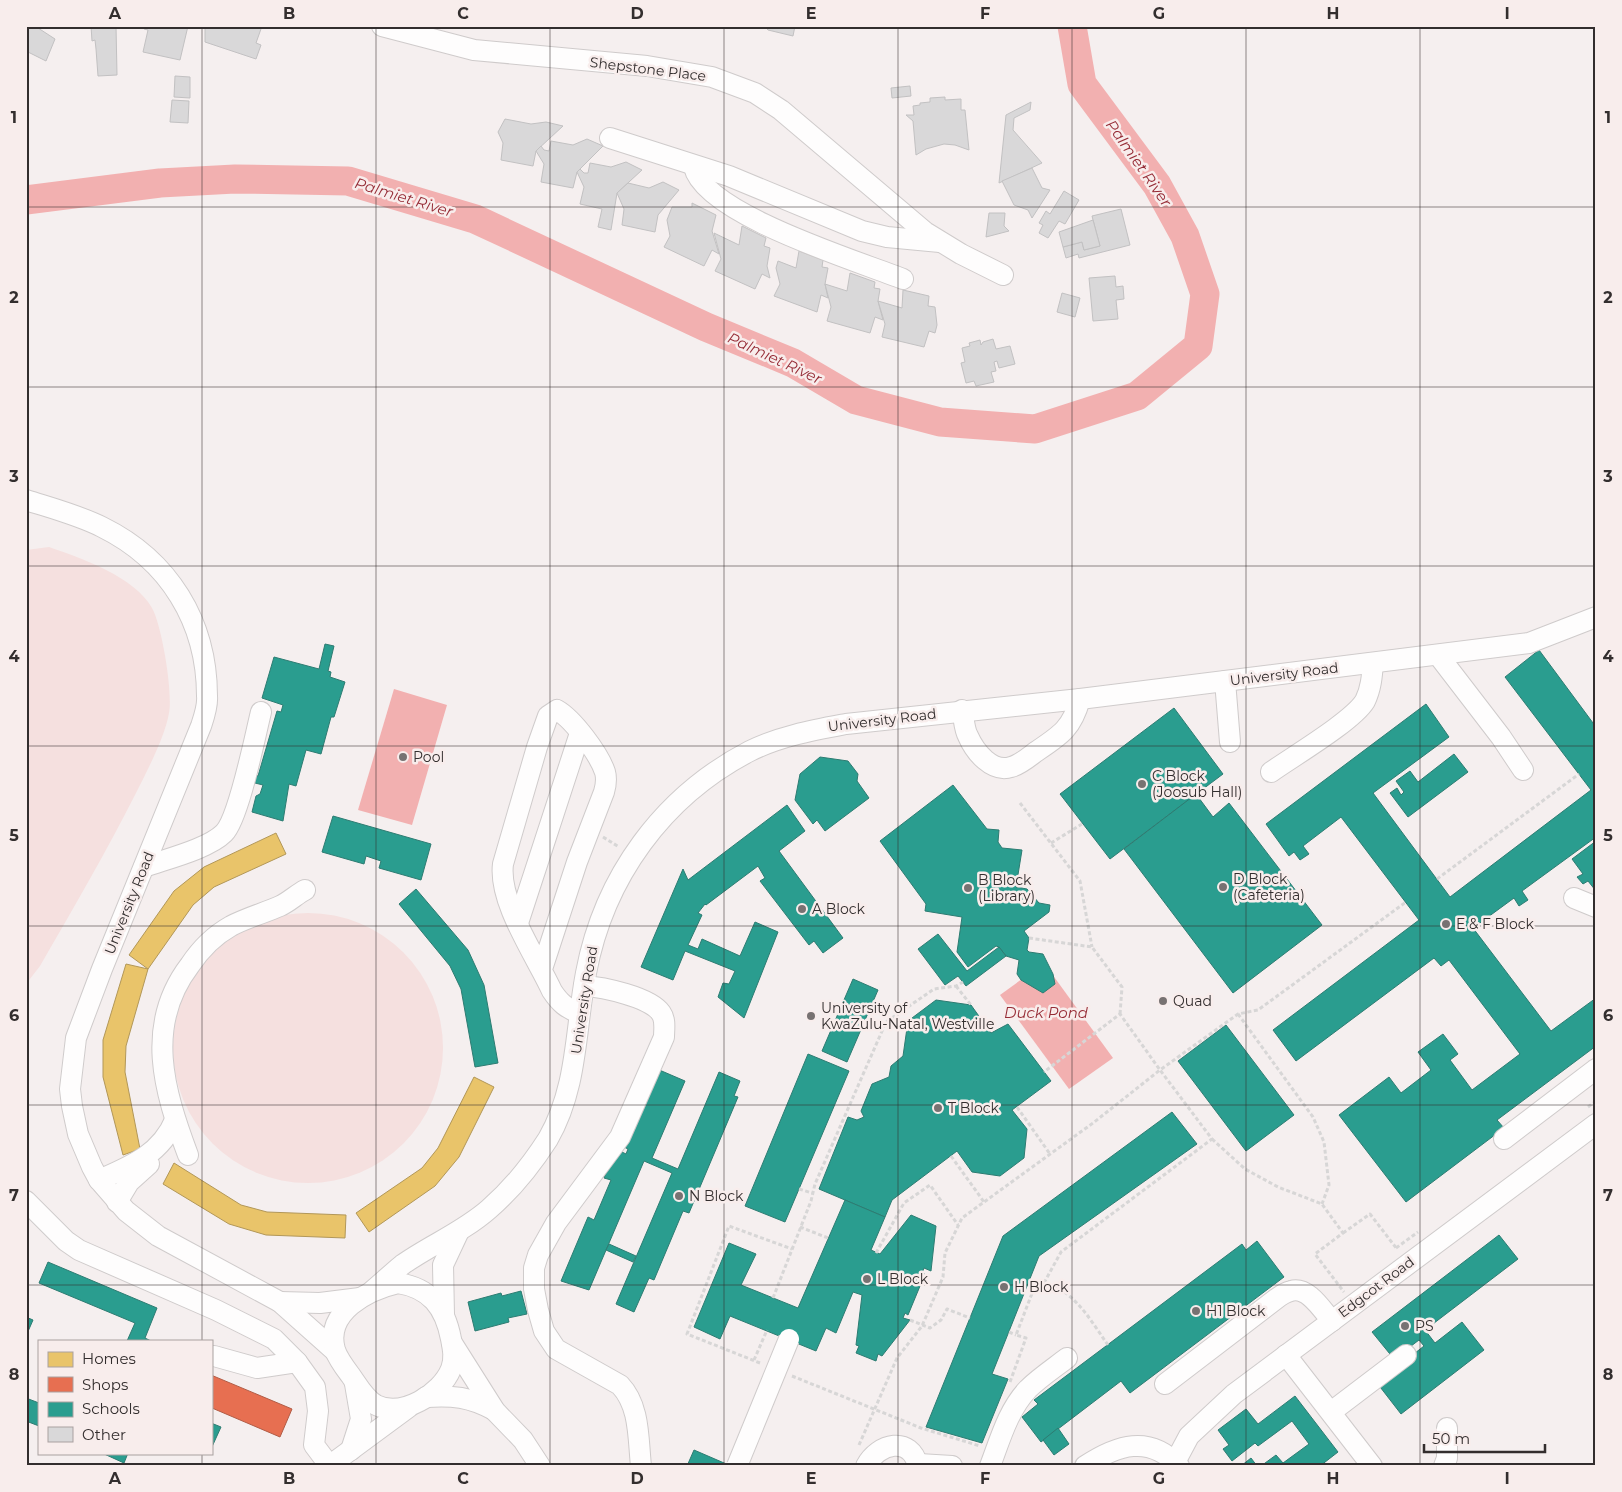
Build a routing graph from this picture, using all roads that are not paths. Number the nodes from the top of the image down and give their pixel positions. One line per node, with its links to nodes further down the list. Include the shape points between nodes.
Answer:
1 (382, 26): 4 (street, Shepstone Place, via 474,50 680,70 737,84 781,110)
2 (610, 138): 3 (street)
3 (694, 166): 4 (street, via 738,180 862,231); 6 (street, via 706,188 760,224)
4 (940, 242): 5 (street, Shepstone Place)
5 (1004, 275)
6 (903, 279)
7 (26, 500): 19 (street, University Road, via 102,527 132,545 171,581 199,638 208,698 202,726)
8 (1596, 617): 9 (street, University Road, via 1529,644)
9 (1438, 655): 10 (street, University Road); 17 (street)
10 (1373, 663): 11 (street, University Road); 18 (street, via 1372,681 1363,703 1326,734)
11 (1225, 681): 12 (street, University Road); 16 (street)
12 (1080, 699): 13 (street, University Road); 13 (street, via 1075,716 1064,732 1012,767 990,764 979,754 967,735)
13 (962, 710): 25 (street, University Road, via 808,731 752,750 722,767 663,816 632,855 599,921)
14 (261, 712): 19 (street, via 236,809 226,832 207,844)
15 (580, 733): 23 (street); 23 (street, via 564,714 552,711 537,747 501,877); 24 (street, via 604,771 606,780)
16 (1230, 742)
17 (1523, 770)
18 (1271, 772)
19 (144, 867): 31 (street, University Road, via 85,1012 72,1060 72,1106 81,1142)
20 (306, 890): 28 (street, via 283,905 230,926 218,935 196,956 174,989 165,1011 161,1037)
21 (1574, 898): 22 (street)
22 (1596, 907)
23 (518, 923): 24 (street)
24 (542, 970): 26 (street, via 559,1002)
25 (584, 986): 26 (street, University Road); 60 (street, via 601,986 655,1007 665,1023 664,1037 620,1137 545,1238 534,1268 534,1290 549,1342 584,1366 620,1384 633,1403)
26 (579, 1013): 34 (street, University Road, via 574,1070 548,1138 512,1186 489,1209)
27 (1596, 1069): 30 (street)
28 (175, 1120): 31 (street, via 166,1140 153,1153); 33 (street, via 188,1155 166,1155 148,1165 129,1182)
29 (1596, 1124): 38 (street, Edgcot Road)
30 (1504, 1139)
31 (99, 1180): 33 (street, University Road)
32 (26, 1201): 46 (street, via 66,1241 80,1250 254,1328 274,1339)
33 (117, 1202): 36 (street, University Road, via 158,1236)
34 (459, 1231): 35 (street, University Road, via 402,1266); 37 (street, University Road, via 443,1265)
35 (366, 1295): 36 (street, University Road, via 320,1303); 37 (street, via 398,1282 414,1285 428,1294); 41 (street, via 344,1310 337,1322 333,1339)
36 (280, 1302): 41 (street, University Road)
37 (444, 1316): 40 (street)
38 (1332, 1321): 42 (street, Edgcot Road); 48 (street, via 1309,1295 1291,1291)
39 (789, 1339): 61 (street, bridge)
40 (452, 1344): 49 (street, via 452,1368 444,1381); 50 (street)
41 (335, 1351): 47 (street)
42 (1286, 1355): 51 (street); 56 (street, Edgcot Road, via 1202,1422 1189,1436)
43 (1406, 1355): 51 (street)
44 (214, 1356): 46 (street, via 258,1368)
45 (1067, 1358): 54 (street, via 1028,1389)
46 (297, 1362): 58 (street, via 315,1388 318,1411 314,1445)
47 (354, 1381): 49 (street, via 375,1404 386,1408 399,1409); 53 (street, via 361,1419)
48 (1165, 1384)
49 (421, 1399): 50 (street, via 450,1395 466,1397); 53 (street)
50 (496, 1411): 59 (street, via 523,1440)
51 (1331, 1412): 64 (street)
52 (1447, 1428): 65 (street)
53 (351, 1450): 58 (street)
54 (987, 1456)
55 (861, 1458): 57 (street, via 896,1445 908,1451)
56 (1176, 1464): 63 (street, via 1146,1447 1130,1446 1107,1452)
57 (918, 1465): 62 (street)
58 (329, 1466)
59 (540, 1466)
60 (641, 1466)
61 (737, 1466)
62 (952, 1466)
63 (1085, 1466)
64 (1372, 1466)
65 (1444, 1466)

